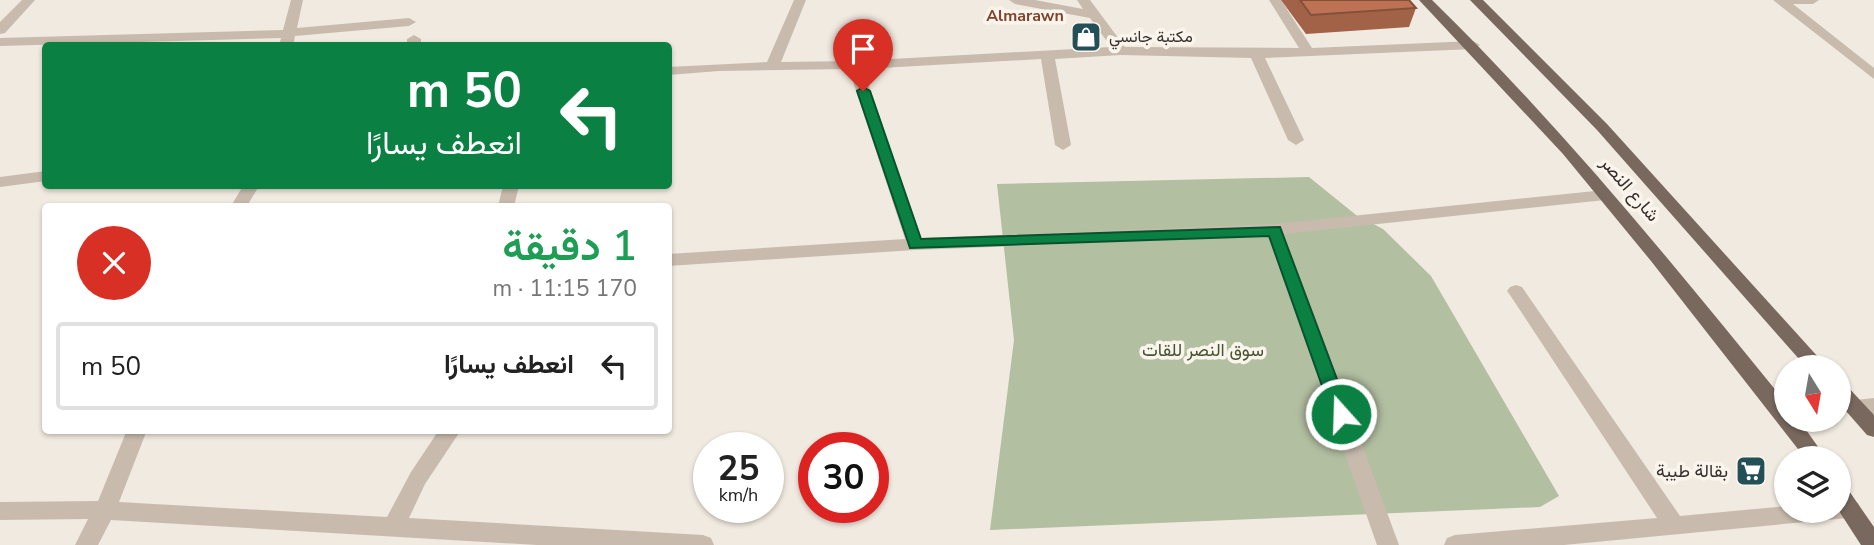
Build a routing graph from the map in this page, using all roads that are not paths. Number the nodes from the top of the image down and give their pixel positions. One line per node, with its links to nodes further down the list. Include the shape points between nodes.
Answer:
1 (29, 0): 13 (street)
2 (297, 0): 14 (street)
3 (800, 0): 22 (street)
4 (1015, 0): 11 (street)
5 (1083, 0): 11 (street)
6 (1275, 0): 18 (street)
7 (1426, 0): 16 (main road, شارع النصر)
8 (1476, 0): 34 (main road, شارع النصر, via 1602,127)
9 (1779, 0): 10 (street); 24 (street)
10 (1813, 0)
11 (1094, 15): 17 (street)
12 (409, 22): 14 (street)
13 (0, 30)
14 (287, 39): 15 (street)
15 (0, 42)
16 (1473, 45): 18 (street); 29 (main road, شارع النصر)
17 (1121, 51): 19 (street); 20 (street)
18 (1308, 52): 19 (street)
19 (1256, 54): 25 (street)
20 (1047, 55): 21 (street); 26 (street)
21 (855, 65): 22 (street); 31 (street)
22 (772, 66): 23 (street)
23 (672, 71)
24 (1874, 75)
25 (1296, 140)
26 (1063, 145)
27 (42, 177): 28 (street)
28 (0, 182)
29 (1605, 195): 30 (street); 35 (main road, شارع النصر)
30 (1274, 230): 31 (street); 51 (street)
31 (915, 244): 32 (street)
32 (672, 260)
33 (1516, 291): 46 (street)
34 (1807, 355)
35 (1774, 404)
36 (1864, 407): 37 (main road)
37 (1874, 429)
38 (1796, 432): 41 (main road, شارع النصر)
39 (135, 434): 42 (street)
40 (448, 434): 47 (street, via 418,478)
41 (1807, 446)
42 (105, 510): 43 (street); 47 (street); 49 (street)
43 (0, 511)
44 (1851, 511): 53 (main road)
45 (1774, 512): 46 (street)
46 (1675, 526): 52 (street)
47 (393, 527): 48 (street)
48 (488, 539): 50 (street)
49 (86, 545)
50 (704, 545)
51 (1388, 545)
52 (1455, 545)
53 (1874, 545)

